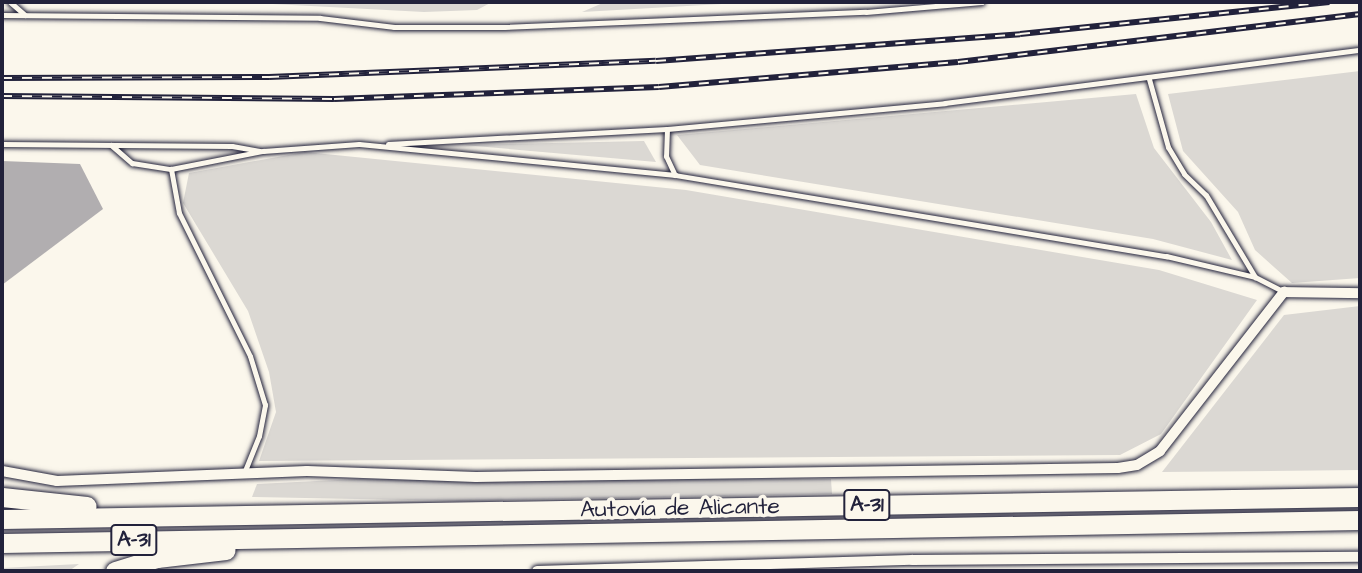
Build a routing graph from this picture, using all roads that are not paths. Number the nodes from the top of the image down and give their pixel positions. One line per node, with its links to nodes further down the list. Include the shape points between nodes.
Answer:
1 (10, 2): 4 (lane)
2 (982, 2): 4 (lane, via 866,12 504,27 394,27 320,18)
3 (2, 15): 4 (lane)
4 (25, 15)
5 (1360, 50): 6 (lane)
6 (1149, 79): 7 (lane); 14 (lane, via 1168,147 1184,174 1206,195)
7 (667, 129): 10 (lane); 13 (lane, via 666,156)
8 (2, 144): 9 (lane)
9 (111, 145): 11 (lane, via 232,146); 12 (lane, via 132,163)
10 (365, 145): 11 (lane); 13 (lane)
11 (263, 151): 12 (lane)
12 (171, 169): 18 (lane, via 179,212 250,356 265,405 260,436)
13 (675, 175): 14 (lane, via 1166,256)
14 (1255, 277): 15 (lane)
15 (1284, 292): 16 (street); 18 (street, via 1185,424 1160,451 1137,465 476,477 307,471)
16 (1360, 292)
17 (2, 471): 18 (street, via 57,481)
18 (242, 476)
19 (2, 497): 21 (highway, via 91,506)
20 (1360, 497): 21 (highway, Autovía de Alicante / A-31)
21 (125, 517): 22 (highway, Autovía de Alicante / A-31)
22 (2, 519)
23 (1360, 520): 24 (highway, Autovía de Alicante / A-31)
24 (267, 538): 25 (highway, Autovía de Alicante / A-31); 27 (highway, via 237,548 157,558)
25 (2, 543)
26 (1360, 557): 28 (street, via 912,560)
27 (115, 571)
28 (537, 571)

